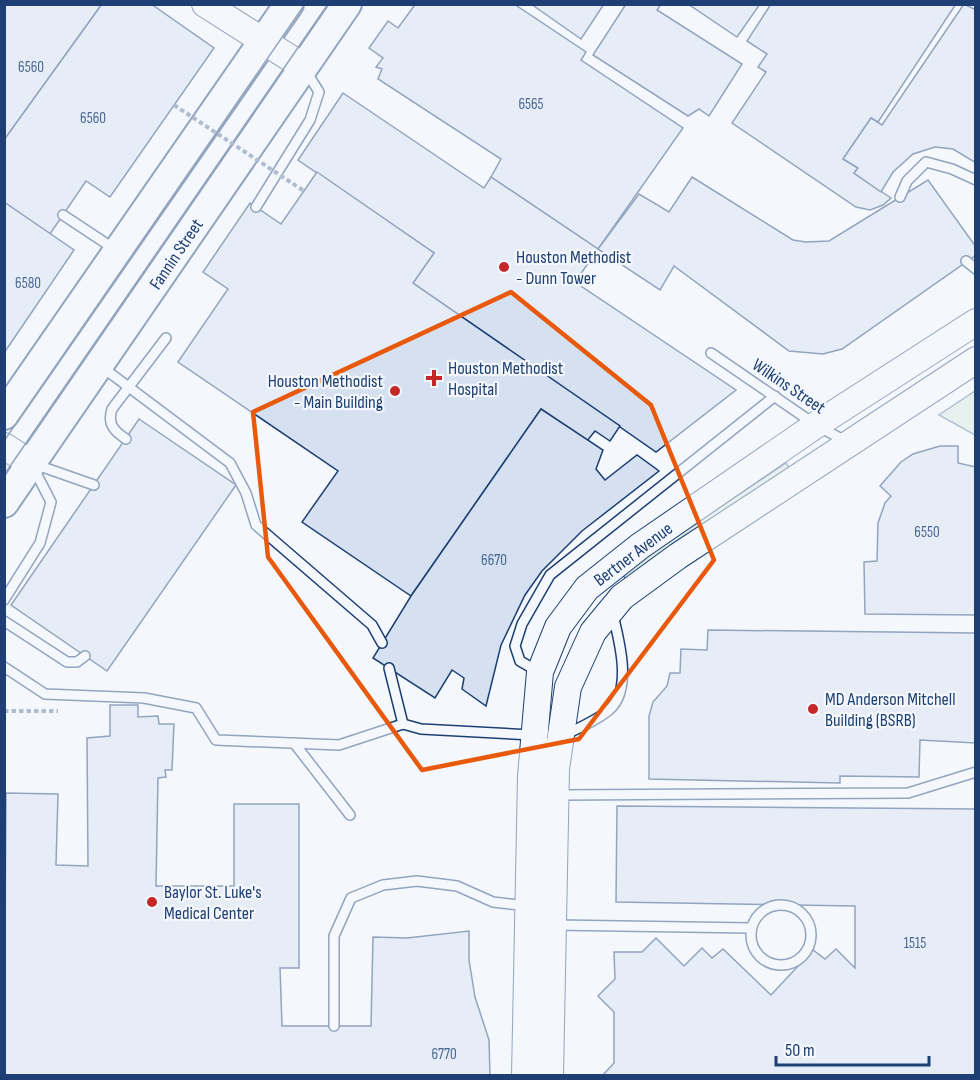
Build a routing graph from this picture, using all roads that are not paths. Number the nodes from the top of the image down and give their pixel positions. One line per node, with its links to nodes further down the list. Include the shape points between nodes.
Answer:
1 (289, 4): 4 (main road)
2 (347, 4): 5 (main road, Fannin Street)
3 (207, 5): 4 (street)
4 (262, 42): 5 (street); 10 (main road)
5 (304, 67): 8 (lane, via 319,92 310,120); 17 (main road, Fannin Street)
6 (975, 180): 7 (lane, via 926,162 907,180)
7 (900, 197)
8 (256, 207)
9 (63, 215): 10 (lane)
10 (118, 252): 20 (main road)
11 (966, 261): 12 (lane)
12 (975, 269)
13 (975, 322): 21 (street, Bertner Avenue)
14 (166, 338): 18 (lane)
15 (711, 353): 19 (lane, Wilkins Street)
16 (975, 360): 23 (street, Bertner Avenue)
17 (100, 366): 18 (lane); 25 (main road, Fannin Street)
18 (128, 388): 22 (lane, via 110,416 114,431); 31 (lane, via 230,463 256,525 372,625)
19 (775, 396): 21 (lane, Wilkins Street); 35 (lane, via 550,575 522,624 515,646 519,661)
20 (4, 415)
21 (816, 425): 23 (lane, Wilkins Street); 35 (street, Bertner Avenue, via 640,546 587,588 558,627)
22 (126, 439)
23 (850, 444): 29 (street, Bertner Avenue, via 678,556 622,597)
24 (4, 446): 25 (street)
25 (32, 464): 26 (lane); 27 (main road, Fannin Street); 28 (lane, via 51,502 40,543)
26 (94, 485)
27 (4, 503)
28 (4, 600)
29 (612, 610): 37 (street, Bertner Avenue, via 593,632); 37 (lane, via 621,648 620,693 611,709)
30 (4, 621): 32 (lane, via 67,662 77,662)
31 (382, 643)
32 (85, 656)
33 (4, 667): 38 (lane, via 45,694 144,698 196,708 216,740)
34 (389, 668): 36 (lane)
35 (540, 672): 37 (street, Bertner Avenue)
36 (403, 724): 37 (lane, via 421,729); 38 (lane, via 339,745)
37 (547, 736): 40 (street, Bertner Avenue); 42 (street, Bertner Avenue, via 531,776)
38 (294, 743): 41 (lane)
39 (975, 772): 40 (lane, via 908,793)
40 (556, 795): 43 (street, Bertner Avenue)
41 (350, 815)
42 (528, 906): 45 (lane, via 493,902 457,886 417,881 383,885 351,898 334,936); 46 (street, Bertner Avenue)
43 (553, 925): 44 (lane); 47 (street, Bertner Avenue)
44 (751, 928): 44 (lane, via 750,940 757,954 773,964 783,965 800,958 810,941 811,931 801,913 782,904 763,910)
45 (334, 1026)
46 (525, 1076)
47 (550, 1076)

